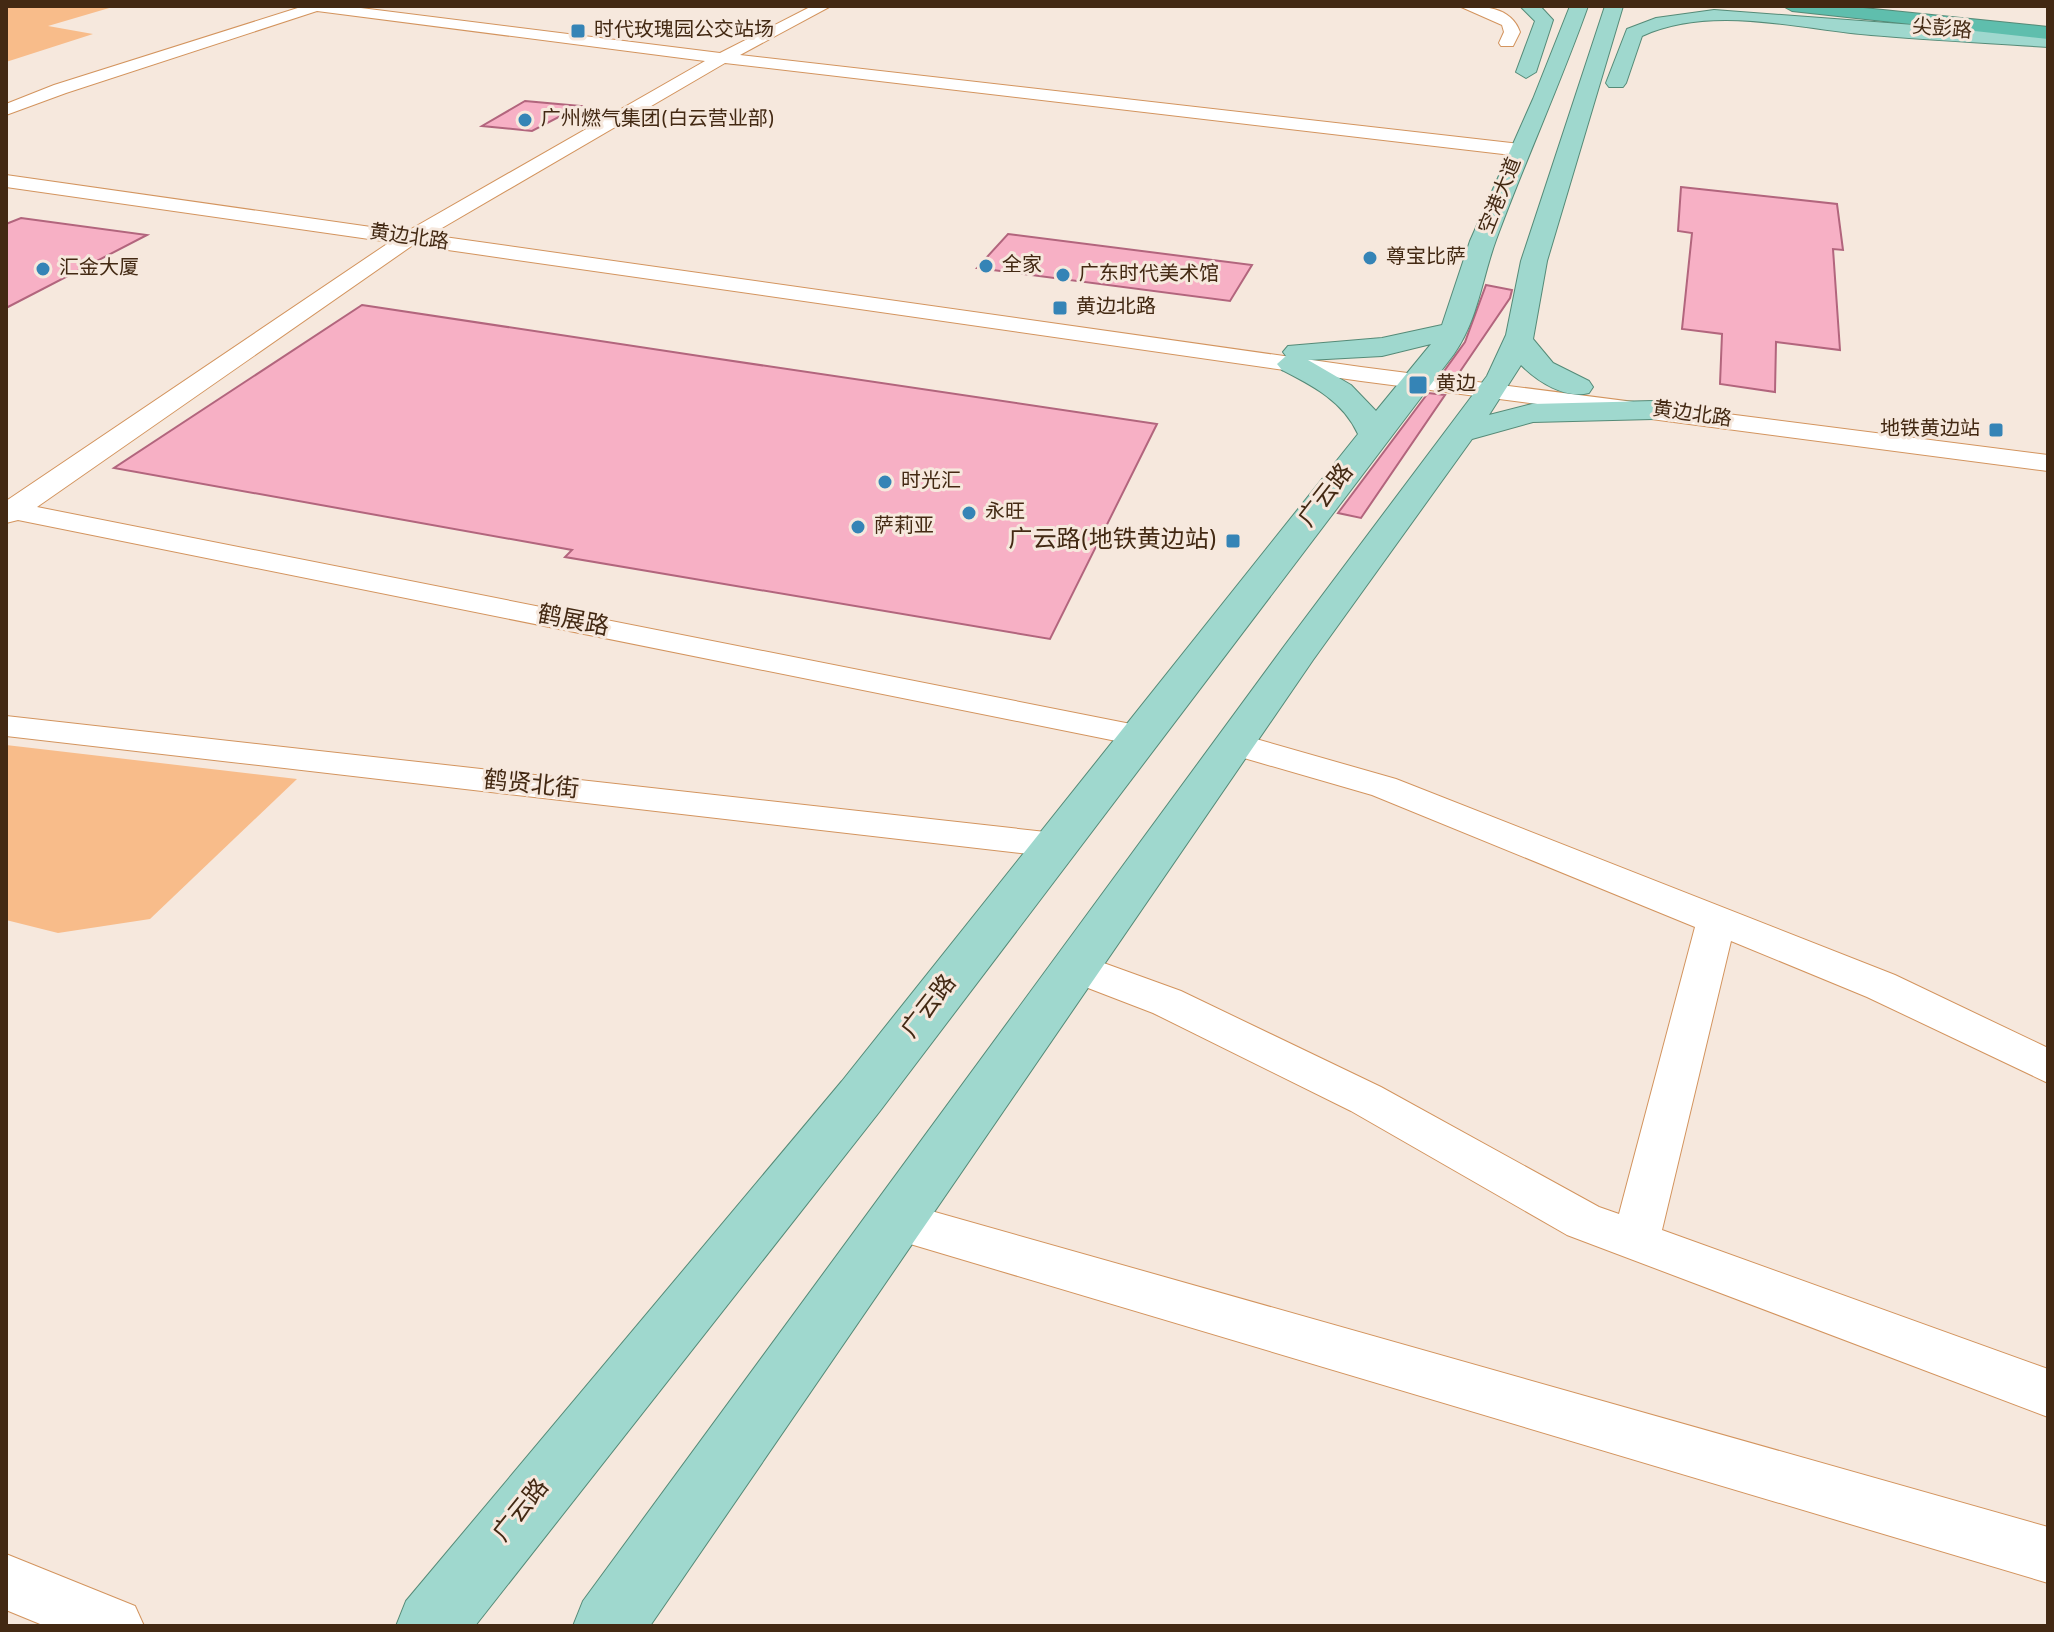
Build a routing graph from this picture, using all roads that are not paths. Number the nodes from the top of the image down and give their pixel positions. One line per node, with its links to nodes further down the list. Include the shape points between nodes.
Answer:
1 (318, 6): 14 (street); 17 (street, via 60,77 26,92)
2 (824, 6): 14 (street)
3 (1474, 6): 13 (street, via 1509,23)
4 (1529, 6): 15 (main road, via 1544,20 1544,27)
5 (1579, 6): 19 (main road, 空港大道, via 1544,99)
6 (1614, 6): 20 (main road, 空港大道)
7 (1692, 6): 12 (main road, 尖彭路)
8 (1795, 6): 11 (highway)
9 (1957, 6): 10 (highway)
10 (2021, 11)
11 (2048, 30)
12 (2048, 41): 16 (main road, via 1738,16 1683,17 1634,33)
13 (1507, 43)
14 (722, 58): 19 (street); 23 (street)
15 (1516, 95)
16 (1609, 100)
17 (6, 112)
18 (1594, 131): 20 (main road)
19 (1514, 140): 24 (main road, 空港大道)
20 (1566, 156): 25 (main road, 空港大道)
21 (6, 171): 23 (street, 黄边北路)
22 (6, 181): 23 (street, 黄边北路)
23 (418, 234): 28 (street, 黄边北路); 38 (street)
24 (1472, 274): 25 (main road); 26 (main road, 空港大道)
25 (1529, 284): 27 (main road, 空港大道)
26 (1452, 331): 28 (main road); 29 (main road, 空港大道)
27 (1518, 339): 30 (main road, 空港大道); 31 (main road, via 1540,369)
28 (1295, 358): 29 (street, 黄边北路); 34 (main road, via 1349,398)
29 (1423, 375): 30 (street, 黄边北路); 34 (main road, 广云路)
30 (1497, 383): 31 (street, 黄边北路); 32 (street, 黄边北路); 33 (main road, 广云路)
31 (1578, 387): 35 (street, 黄边北路)
32 (1653, 410): 33 (main road, via 1532,413); 36 (street, 黄边北路)
33 (1462, 432): 37 (main road, 广云路)
34 (1374, 435): 37 (main road, 广云路)
35 (2048, 449)
36 (2048, 463)
37 (1377, 488): 40 (main road, 广云路); 41 (main road, 广云路)
38 (8, 512): 40 (street, 鹤展路)
39 (6, 726): 42 (street, 鹤贤北街)
40 (1141, 736): 42 (main road, 广云路)
41 (1235, 744): 43 (street, via 1384,787); 44 (main road, 广云路)
42 (1055, 845): 52 (main road, 广云路, via 861,1096)
43 (1716, 921): 45 (street, via 1881,986); 47 (street)
44 (1076, 968): 46 (main road, 广云路); 47 (street, via 1167,1002 1366,1099 1583,1221)
45 (2048, 1067)
46 (896, 1221): 49 (street); 53 (main road, 广云路)
47 (1636, 1241): 48 (street)
48 (2048, 1393)
49 (2048, 1555)
50 (6, 1582): 51 (street)
51 (115, 1626)
52 (431, 1626)
53 (608, 1626)

